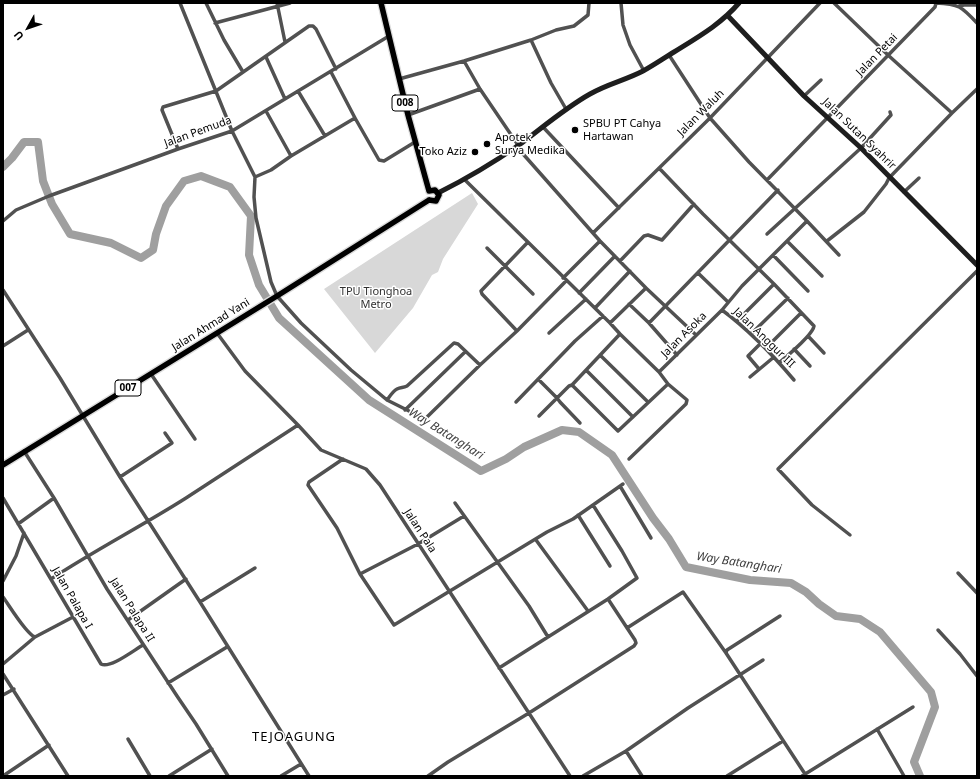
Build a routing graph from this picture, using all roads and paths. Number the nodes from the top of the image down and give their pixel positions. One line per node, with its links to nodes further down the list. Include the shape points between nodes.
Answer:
1 (180, 3): 33 (street)
2 (206, 3): 15 (street)
3 (290, 3): 11 (street)
4 (381, 3): 17 (main road, 008)
5 (589, 3): 18 (street, via 588,15 577,25)
6 (621, 3): 26 (street, via 623,25)
7 (739, 3): 14 (street)
8 (820, 3): 23 (street, Jalan Waluh)
9 (834, 3): 21 (street)
10 (936, 3): 13 (street); 21 (street, Jalan Petai)
11 (277, 5): 15 (street); 19 (street)
12 (977, 5): 13 (street)
13 (959, 6): 16 (street)
14 (728, 16): 20 (street); 23 (street, Jalan Sutan Syahrir)
15 (215, 23): 27 (street)
16 (977, 23)
17 (389, 36): 25 (street, Jalan Pemuda); 29 (main road, 008)
18 (532, 40): 24 (street); 37 (street)
19 (285, 42): 22 (street); 25 (street, via 313,26)
20 (669, 55): 26 (street); 43 (street)
21 (889, 56): 40 (street); 44 (street, Jalan Petai)
22 (266, 57): 27 (street); 36 (street)
23 (767, 58): 35 (street, Jalan Sutan Syahrir); 43 (street, Jalan Waluh)
24 (464, 61): 29 (street); 31 (street)
25 (336, 69): 28 (street, Jalan Pemuda)
26 (644, 71): 37 (street, via 605,86)
27 (242, 72): 33 (street)
28 (331, 72): 34 (street, Jalan Pemuda); 42 (street)
29 (399, 79): 41 (main road, 008)
30 (821, 80): 35 (street)
31 (480, 89): 41 (street); 49 (street)
32 (977, 89): 40 (street)
33 (216, 91): 46 (street); 51 (street, via 163,108)
34 (298, 91): 36 (street, Jalan Pemuda); 47 (street)
35 (804, 96): 44 (street, Jalan Sutan Syahrir)
36 (285, 99): 38 (street, Jalan Pemuda)
37 (566, 109): 45 (street)
38 (266, 111): 46 (street, Jalan Pemuda); 52 (street)
39 (890, 112): 50 (street, via 891,115)
40 (952, 113): 55 (street)
41 (408, 115): 48 (main road, 008)
42 (355, 118): 47 (street); 48 (street, via 381,161)
43 (710, 118): 53 (street, Jalan Waluh); 58 (street)
44 (828, 118): 50 (street, Jalan Sutan Syahrir); 58 (street, Jalan Petai)
45 (543, 127): 49 (street); 65 (street)
46 (232, 131): 51 (street, Jalan Pemuda); 54 (street)
47 (325, 136): 52 (street)
48 (415, 142): 60 (main road, 008)
49 (517, 146): 57 (street); 69 (street)
50 (861, 148): 55 (street, Jalan Sutan Syahrir); 66 (street)
51 (178, 149): 67 (street, Jalan Pemuda, via 33,202 16,210)
52 (291, 156): 54 (street)
53 (659, 168): 64 (street); 65 (street, Jalan Waluh)
54 (255, 177): 95 (street, via 256,218)
55 (889, 178): 61 (street, Jalan Sutan Syahrir); 75 (street, via 864,212)
56 (919, 178): 61 (street)
57 (465, 180): 62 (street); 74 (street)
58 (767, 180): 59 (street)
59 (778, 190): 66 (street); 71 (street)
60 (430, 191): 62 (main road); 63 (main road, 008, via 427,196)
61 (904, 192): 81 (street, Jalan Sutan Syahrir)
62 (438, 193): 63 (main road, via 437,200)
63 (429, 200): 95 (main road, Jalan Ahmad Yani / 007)
64 (694, 204): 71 (street); 80 (street, via 662,240 644,236)
65 (619, 208): 69 (street, Jalan Waluh)
66 (795, 208): 68 (street); 70 (street)
67 (3, 221)
68 (806, 221): 73 (street, Jalan Asoka); 75 (street)
69 (593, 233): 72 (street)
70 (767, 234)
71 (729, 240): 83 (street); 86 (street)
72 (600, 241): 79 (street); 88 (street)
73 (787, 241): 77 (street, Jalan Asoka); 87 (street)
74 (528, 242): 82 (street); 88 (street)
75 (827, 242): 78 (street)
76 (487, 248): 82 (street)
77 (773, 255): 83 (street, Jalan Asoka); 92 (street)
78 (839, 255)
79 (615, 256): 80 (street); 93 (street)
80 (620, 261): 85 (street)
81 (977, 265)
82 (506, 266): 94 (street); 109 (street, via 481,292)
83 (760, 270): 89 (street); 98 (street, Jalan Asoka)
84 (977, 270): 163 (street, via 778,468 812,505)
85 (630, 271): 90 (street); 101 (street)
86 (698, 273): 98 (street); 100 (street)
87 (822, 276)
88 (565, 279): 93 (street); 109 (street)
89 (774, 284): 96 (street); 105 (street)
90 (646, 288): 99 (street); 100 (street)
91 (3, 290): 108 (street)
92 (808, 291)
93 (579, 293): 97 (street)
94 (533, 294)
95 (276, 297): 110 (main road, Jalan Ahmad Yani / 007); 138 (street, via 350,370)
96 (788, 298): 103 (street); 113 (street)
97 (586, 299): 101 (street); 111 (street)
98 (728, 302): 102 (street, Jalan Asoka)
99 (629, 304): 106 (street); 107 (street)
100 (666, 306): 107 (street); 114 (street)
101 (595, 308): 104 (street)
102 (722, 310): 105 (street, Jalan Anggur III); 114 (street, Jalan Asoka)
103 (801, 312): 115 (street, via 814,326 814,330); 118 (street)
104 (603, 316): 106 (street); 133 (street)
105 (737, 321): 113 (street, Jalan Anggur III)
106 (610, 322): 112 (street)
107 (649, 323): 123 (street)
108 (28, 330): 117 (street); 142 (street)
109 (517, 331): 126 (street)
110 (217, 333): 131 (main road, Jalan Ahmad Yani / 007); 146 (street, Jalan Pala, via 245,371)
111 (549, 333)
112 (620, 334): 122 (street); 130 (street)
113 (751, 334): 116 (street, Jalan Anggur III)
114 (696, 335): 123 (street, Jalan Asoka)
115 (808, 336): 119 (street); 121 (street)
116 (761, 343): 118 (street, Jalan Anggur III); 128 (street, via 748,356)
117 (3, 346)
118 (766, 348): 124 (street, Jalan Anggur III)
119 (794, 349): 125 (street); 127 (street)
120 (465, 352): 126 (street); 138 (street, via 454,343 407,386 398,388); 141 (street)
121 (824, 353)
122 (600, 355): 129 (street); 140 (street)
123 (677, 355): 130 (street, Jalan Asoka)
124 (774, 357): 125 (street, Jalan Anggur III); 128 (street)
125 (779, 363): 134 (street, Jalan Anggur III)
126 (480, 365): 141 (street, via 426,418)
127 (810, 366)
128 (759, 369): 132 (street)
129 (586, 370): 136 (street); 144 (street)
130 (659, 372): 135 (street)
131 (151, 374): 142 (main road, Jalan Ahmad Yani / 007); 148 (street)
132 (750, 377)
133 (538, 379): 137 (street); 139 (street)
134 (794, 380)
135 (668, 384): 140 (street); 151 (street, via 686,398 687,402)
136 (572, 385): 137 (street); 144 (street, via 617,431)
137 (558, 398): 143 (street); 145 (street)
138 (387, 400): 141 (street)
139 (516, 402)
140 (648, 402): 144 (street)
141 (405, 410)
142 (83, 416): 149 (main road, Jalan Ahmad Yani / 007); 153 (street)
143 (539, 416)
144 (633, 417)
145 (580, 423)
146 (298, 425): 150 (street, Jalan Pala, via 321,450); 160 (street)
147 (165, 434): 153 (street, via 172,443)
148 (194, 439)
149 (24, 451): 152 (main road, Jalan Ahmad Yani / 007); 155 (street, Jalan Palapa II)
150 (343, 459): 166 (street, Jalan Pala, via 369,472); 172 (street, via 308,484 337,528)
151 (629, 459)
152 (3, 465)
153 (120, 477): 160 (street)
154 (3, 498): 161 (street, Jalan Palapa I)
155 (54, 498): 161 (street); 167 (street, Jalan Palapa II)
156 (455, 503): 159 (street)
157 (593, 505): 158 (street); 164 (street, via 622,485); 179 (street, via 637,578)
158 (578, 515): 165 (street); 169 (street)
159 (464, 516): 166 (street); 168 (street)
160 (148, 521): 167 (street); 174 (street)
161 (18, 524): 162 (street, Jalan Palapa I)
162 (24, 533): 173 (street, Jalan Palapa I); 175 (street)
163 (850, 536)
164 (651, 538)
165 (536, 540): 168 (street); 181 (street)
166 (418, 544): 172 (street); 176 (street, Jalan Pala)
167 (88, 555): 173 (street); 184 (street, Jalan Palapa II)
168 (498, 563): 176 (street); 188 (street)
169 (610, 566)
170 (256, 568): 180 (street)
171 (958, 573): 177 (street)
172 (360, 574): 176 (street, via 394,625)
173 (51, 579): 183 (street, Jalan Palapa I)
174 (186, 579): 180 (street); 184 (street)
175 (3, 581)
176 (449, 592): 194 (street, Jalan Pala)
177 (977, 593)
178 (3, 597): 187 (street, via 26,630)
179 (608, 599): 181 (street); 185 (street)
180 (200, 602): 190 (street)
181 (588, 611): 188 (street)
182 (780, 616): 191 (street)
183 (73, 617): 187 (street); 189 (street, Jalan Palapa I, via 103,666 112,664)
184 (128, 620): 189 (street, Jalan Palapa II)
185 (627, 628): 191 (street, via 683,592); 202 (street, via 636,640 634,646)
186 (938, 630): 197 (street)
187 (35, 637): 193 (street)
188 (548, 637): 194 (street)
189 (143, 645): 198 (street, Jalan Palapa II)
190 (228, 647): 198 (street); 209 (street)
191 (726, 653): 196 (street)
192 (763, 660): 196 (street)
193 (3, 664)
194 (498, 668): 202 (street, Jalan Pala)
195 (3, 674): 199 (street)
196 (741, 675): 205 (street); 208 (street)
197 (977, 676)
198 (168, 683): 207 (street, Jalan Palapa II)
199 (14, 689): 200 (street); 206 (street)
200 (3, 695)
201 (913, 707): 203 (street)
202 (529, 713): 218 (street); 219 (street, Jalan Pala)
203 (878, 729): 210 (street); 223 (street)
204 (128, 738): 213 (street)
205 (783, 741): 210 (street); 222 (street)
206 (49, 745): 211 (street); 212 (street)
207 (212, 749): 214 (street); 215 (street, Jalan Palapa II)
208 (626, 750): 220 (street); 221 (street)
209 (301, 764): 216 (street); 217 (street)
210 (804, 775)
211 (3, 776)
212 (68, 776)
213 (150, 776)
214 (169, 776)
215 (228, 776)
216 (281, 776)
217 (309, 776)
218 (428, 776)
219 (570, 776)
220 (583, 776)
221 (642, 776)
222 (727, 776)
223 (904, 776)

